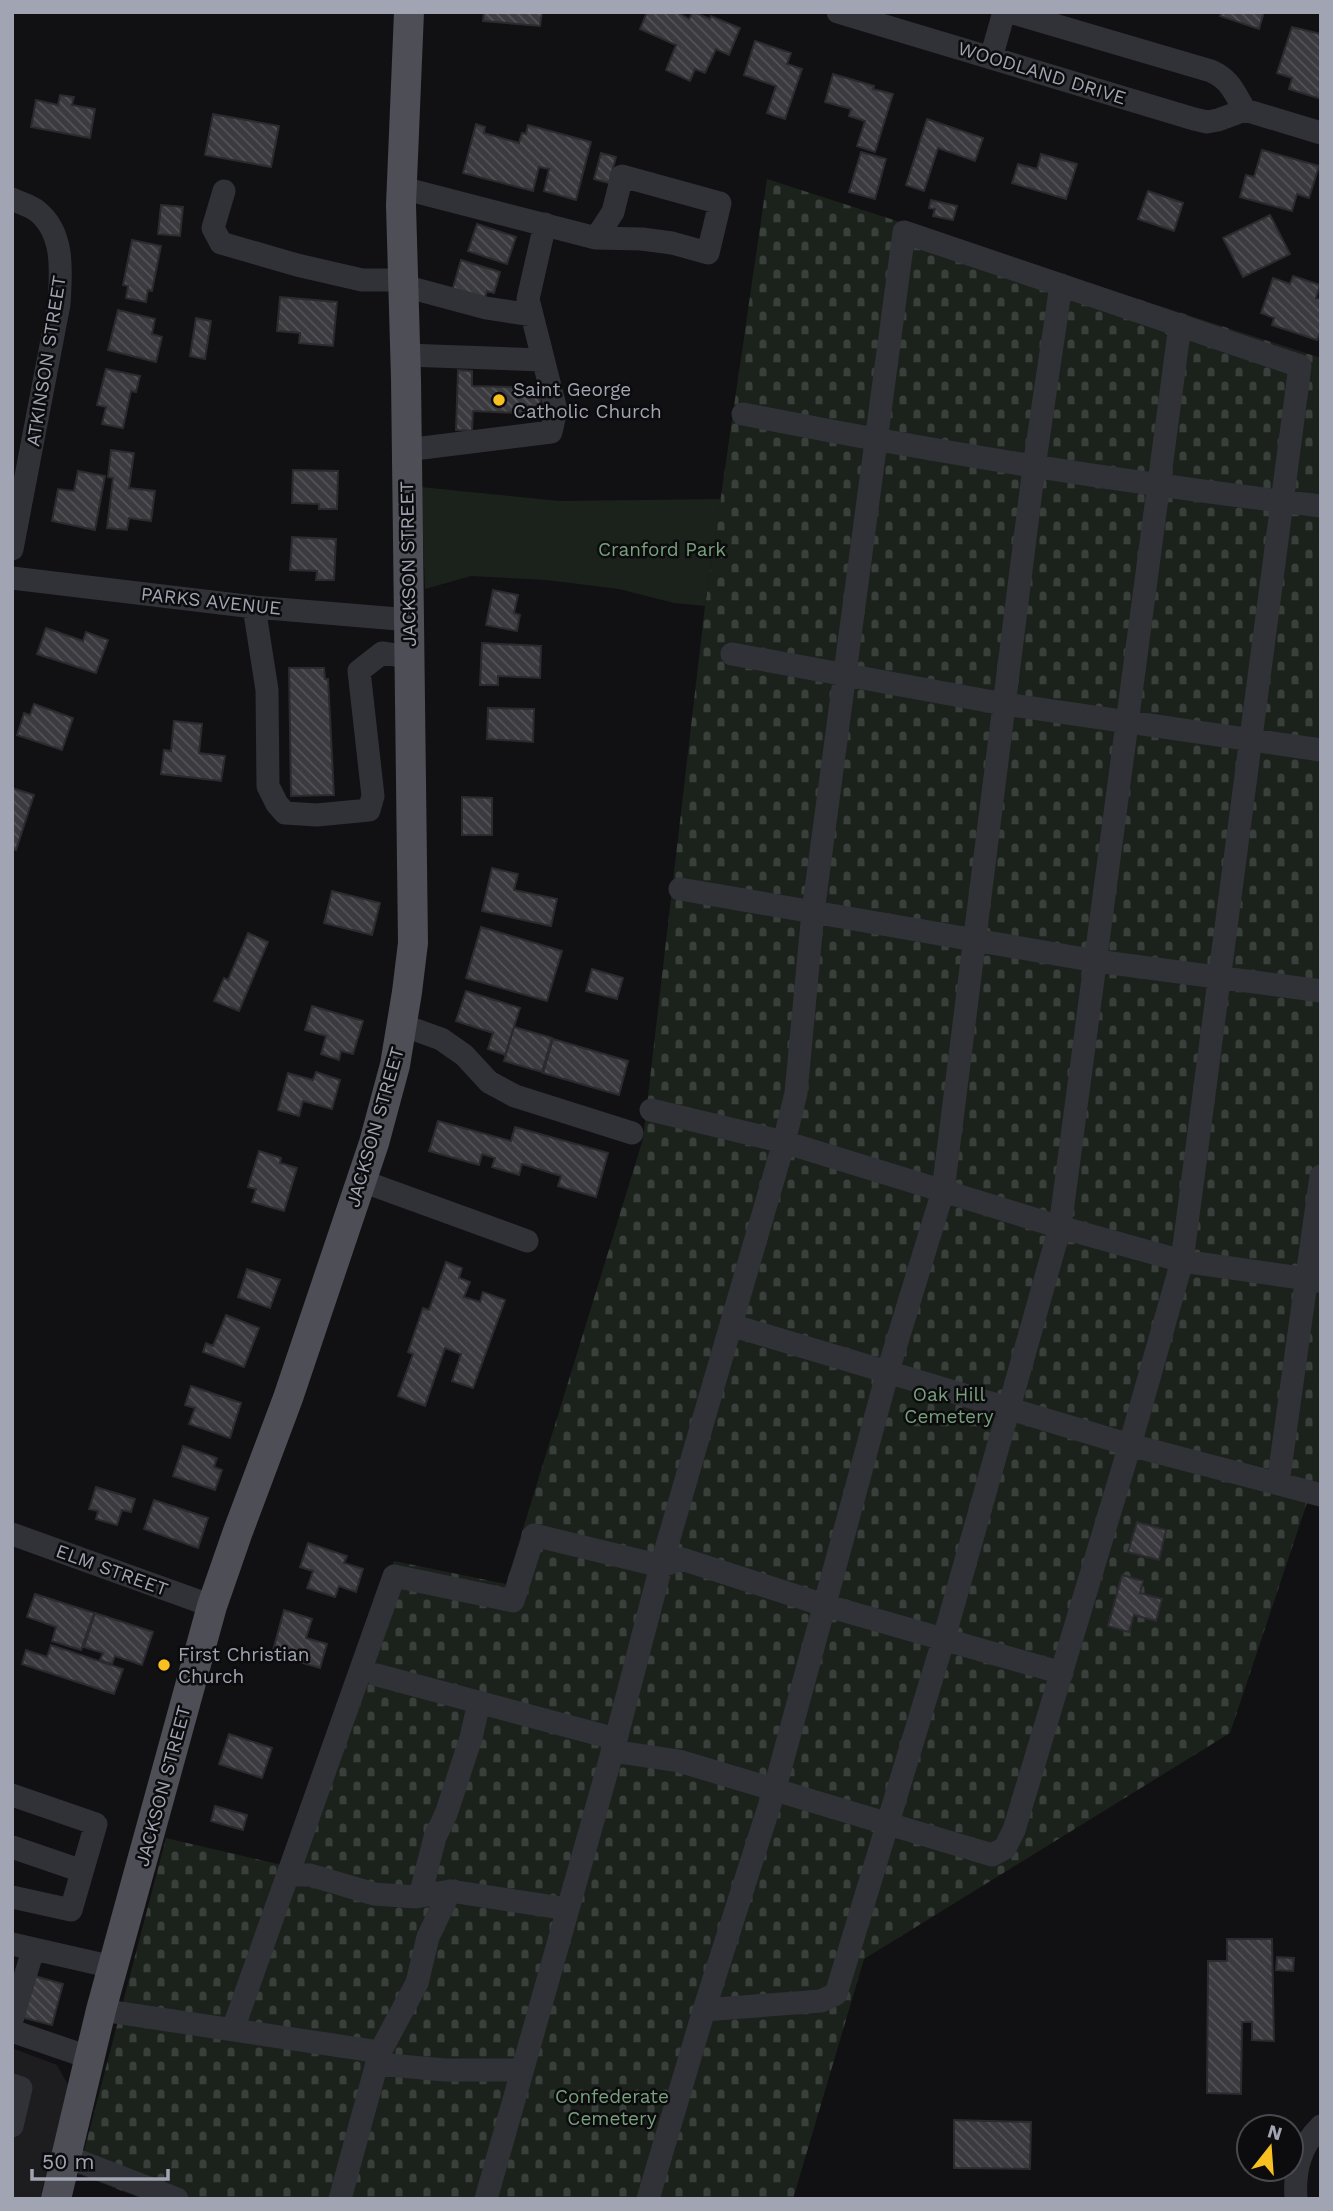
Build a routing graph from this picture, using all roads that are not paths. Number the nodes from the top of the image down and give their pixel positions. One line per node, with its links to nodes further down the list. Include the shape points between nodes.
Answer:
1 (410, 12): 8 (main road, JACKSON STREET)
2 (838, 12): 5 (street, WOODLAND DRIVE)
3 (1004, 12): 5 (street)
4 (1010, 12): 6 (street, via 1211,71 1232,85)
5 (991, 58): 6 (street, WOODLAND DRIVE, via 1207,122)
6 (1245, 110): 7 (street)
7 (1321, 133)
8 (402, 188): 11 (street); 13 (main road, JACKSON STREET)
9 (225, 191): 13 (street, via 213,228 221,243 362,280)
10 (12, 199): 27 (street, ATKINSON STREET, via 37,211 54,233 62,263 59,304)
11 (545, 224): 12 (street); 15 (street, via 528,299)
12 (596, 237): 12 (street, via 652,240 708,253 720,203 622,176 613,212)
13 (403, 283): 15 (street, via 486,308); 17 (main road, JACKSON STREET)
14 (1061, 285): 16 (street); 21 (street, via 904,232); 23 (street)
15 (532, 315): 18 (street)
16 (1180, 325): 19 (street); 24 (street)
17 (406, 355): 18 (street); 22 (main road, JACKSON STREET)
18 (542, 360): 22 (street, via 556,410 551,432)
19 (1311, 368): 25 (street)
20 (743, 414): 21 (street)
21 (877, 440): 23 (street); 33 (street)
22 (406, 450): 30 (main road, JACKSON STREET)
23 (1034, 467): 24 (street); 34 (street)
24 (1160, 485): 25 (street); 35 (street)
25 (1281, 501): 26 (street); 36 (street)
26 (1321, 506)
27 (12, 549)
28 (12, 578): 29 (street, PARKS AVENUE)
29 (254, 607): 30 (street, PARKS AVENUE); 32 (street, via 267,690 268,786 285,813 369,810 373,796 359,671 382,653)
30 (410, 620): 32 (main road, JACKSON STREET)
31 (732, 654): 33 (street)
32 (409, 657): 44 (main road, JACKSON STREET, via 413,943)
33 (846, 673): 34 (street); 39 (street)
34 (1004, 704): 35 (street); 40 (street)
35 (1128, 723): 36 (street); 41 (street)
36 (1251, 740): 37 (street); 42 (street)
37 (1321, 750)
38 (680, 889): 39 (street)
39 (813, 912): 40 (street); 47 (street, via 796,1093)
40 (975, 940): 41 (street); 50 (street)
41 (1096, 961): 42 (street); 51 (street)
42 (1220, 979): 43 (street); 53 (street)
43 (1321, 991)
44 (402, 1025): 46 (street, via 441,1039 489,1082 515,1097); 49 (main road, JACKSON STREET)
45 (651, 1110): 47 (street)
46 (632, 1133)
47 (785, 1142): 50 (street); 55 (street)
48 (1321, 1176): 54 (street)
49 (362, 1181): 52 (street); 64 (main road, JACKSON STREET)
50 (943, 1191): 51 (street); 56 (street)
51 (1060, 1227): 53 (street); 57 (street)
52 (527, 1241)
53 (1182, 1261): 54 (street); 58 (street)
54 (1314, 1280): 59 (street)
55 (731, 1325): 56 (street); 62 (street)
56 (888, 1371): 57 (street); 63 (street)
57 (1010, 1407): 58 (street); 65 (street)
58 (1130, 1446): 59 (street); 66 (street)
59 (1278, 1483): 60 (street)
60 (1321, 1495)
61 (12, 1534): 64 (street, ELM STREET)
62 (661, 1566): 63 (street, via 682,1559); 69 (street); 75 (street, via 534,1535 513,1601 394,1576)
63 (824, 1605): 65 (street); 70 (street)
64 (212, 1606): 81 (main road, JACKSON STREET)
65 (944, 1638): 66 (street); 72 (street)
66 (1062, 1673): 72 (street, via 1005,1848 992,1855)
67 (377, 1675): 68 (street)
68 (479, 1702): 69 (street); 77 (street)
69 (614, 1745): 70 (street); 79 (street)
70 (775, 1788): 72 (street); 83 (street)
71 (12, 1795): 74 (street, via 96,1824)
72 (886, 1823): 83 (street, via 836,1994 821,2001)
73 (12, 1846): 74 (street)
74 (82, 1871): 78 (street, via 71,1910)
75 (288, 1875): 77 (street, via 310,1875 373,1894); 85 (street)
76 (450, 1891): 77 (street); 79 (street); 87 (street, via 428,1937 417,1983)
77 (420, 1896)
78 (12, 1897)
79 (568, 1909): 89 (street)
80 (22, 1947): 81 (street); 84 (street)
81 (113, 1967): 82 (main road, JACKSON STREET)
82 (102, 2010): 85 (street); 88 (main road, JACKSON STREET)
83 (704, 2010): 98 (street)
84 (12, 2020)
85 (233, 2029): 87 (street)
86 (12, 2031): 88 (street)
87 (379, 2058): 89 (street, via 445,2070); 96 (street)
88 (90, 2059): 93 (main road, JACKSON STREET)
89 (522, 2070): 97 (street)
90 (12, 2085): 91 (street, via 21,2088)
91 (12, 2126)
92 (1321, 2126): 99 (street, via 1308,2138 1294,2177)
93 (66, 2156): 94 (main road, JACKSON STREET); 95 (street)
94 (56, 2199)
95 (177, 2199)
96 (340, 2199)
97 (486, 2199)
98 (648, 2199)
99 (1296, 2199)

